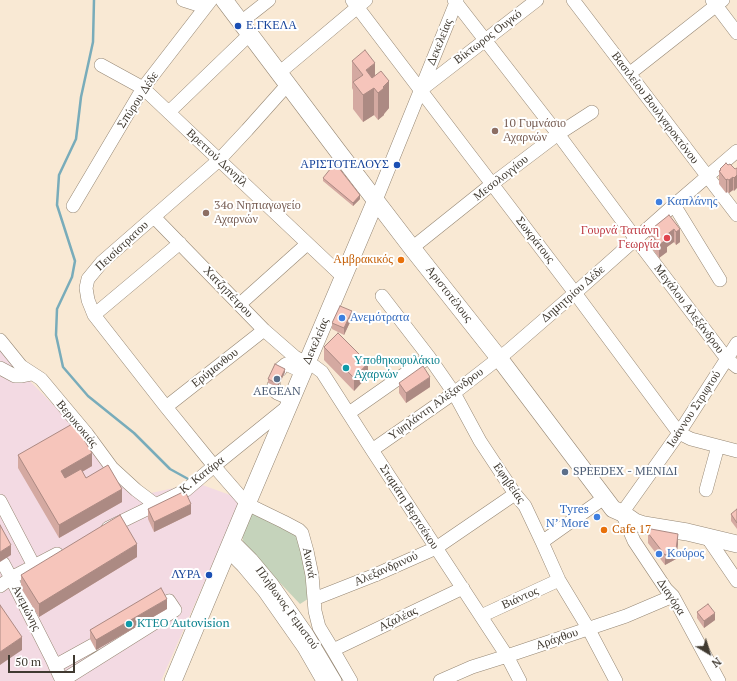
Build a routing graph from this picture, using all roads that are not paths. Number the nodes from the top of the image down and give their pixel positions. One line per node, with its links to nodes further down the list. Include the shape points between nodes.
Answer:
1 (183, 0): 9 (street)
2 (224, 0): 10 (main road, Αριστοτέλους)
3 (269, 0): 10 (street)
4 (537, 0): 12 (street, Βίκτωρος Ουγκό)
5 (573, 0): 16 (street, Βασιλείου Βουλγαροκτόνου)
6 (455, 1): 12 (street, Μεγάλου Αλεξάνδρου); 13 (street, Δεκελείας)
7 (359, 2): 17 (street, Πεισίστρατου); 19 (street, Σωκράτους)
8 (717, 2): 11 (street); 16 (street)
9 (208, 3): 18 (street, Σπύρου Δέδε)
10 (246, 28): 17 (main road, Αριστοτέλους); 20 (street)
11 (737, 33)
12 (485, 40): 15 (street, Βίκτωρος Ουγκό); 22 (street, Μεγάλου Αλεξάνδρου)
13 (431, 64): 15 (street); 19 (street, Δεκελείας)
14 (101, 65): 18 (street, Βρεττού Δανηΐλ)
15 (442, 73): 19 (street, Βίκτωρος Ουγκό)
16 (629, 74): 25 (street, Βασιλείου Βουλγαροκτόνου)
17 (283, 79): 24 (street, Πεισίστρατου, via 247,130); 27 (main road, Αριστοτέλους)
18 (143, 88): 20 (street, Βρεττού Δανηΐλ); 29 (street, Σπύρου Δέδε)
19 (420, 90): 26 (street, Σωκράτους); 27 (street, Δεκελείας)
20 (169, 112): 24 (street, Βρεττού Δανηΐλ)
21 (592, 112): 22 (street, Μεσολογγίου)
22 (558, 134): 26 (street, Μεσολογγίου); 32 (street, Μεγάλου Αλεξάνδρου)
23 (737, 151): 25 (street, Δημητρίου Δέδε)
24 (219, 160): 31 (street, Πεισίστρατου); 34 (street, Βρεττού Δανηΐλ)
25 (708, 176): 28 (street, Δημητρίου Δέδε); 30 (street, Βασιλείου Βουλγαροκτόνου)
26 (492, 184): 35 (street, Μεσολογγίου); 38 (street, Σωκράτους)
27 (376, 200): 35 (main road, Αριστοτέλους); 36 (main road, Δεκελείας)
28 (674, 205): 32 (street, Δημητρίου Δέδε); 37 (street)
29 (73, 206)
30 (737, 215)
31 (154, 216): 33 (street, Χατζηπέτρου); 41 (street, Πεισίστρατου, via 102,262 88,279 86,288)
32 (636, 239): 38 (street, Δημητρίου Δέδε); 47 (street, Μεγάλου Αλεξάνδρου)
33 (180, 243): 40 (street, Χατζηπέτρου); 41 (street)
34 (308, 244): 36 (street, Βρεττού Δανηΐλ); 40 (street)
35 (412, 248): 46 (main road, Αριστοτέλους)
36 (343, 277): 48 (main road, Δεκελείας)
37 (720, 280)
38 (575, 293): 46 (street, Δημητρίου Δέδε); 57 (street, Σωκράτους)
39 (382, 296): 45 (street, Εφηβείας)
40 (240, 304): 42 (street, Χατζηπέτρου)
41 (94, 316): 55 (street, Πεισίστρατου)
42 (264, 330): 48 (street, Χατζηπέτρου); 55 (street, Ερύμανθου)
43 (0, 340): 51 (street, Βερυκοκιάς)
44 (737, 343): 47 (street, Ιωάννου Στριφτού)
45 (429, 357): 53 (street, Εφηβείας); 56 (street)
46 (499, 358): 53 (street, Υψηλάντη Αλέξανδρου); 64 (main road, Αριστοτέλους)
47 (732, 363): 57 (street, Ιωάννου Στριφτού)
48 (305, 367): 50 (street, via 286,364); 54 (main road, Δεκελείας); 56 (street, Σταμάτη Βερτσέκου, via 314,366 322,372)
49 (0, 368): 51 (street, via 15,376)
50 (280, 370)
51 (32, 374): 67 (street, Βερυκοκιάς, via 41,380 87,434 112,468)
52 (274, 385): 54 (street, via 273,389)
53 (454, 393): 59 (street, Υψηλάντη Αλέξανδρου); 63 (street, Εφηβείας, via 480,441)
54 (290, 402): 61 (street, Κ. Κατάρα); 66 (main road, Δεκελείας)
55 (166, 407): 61 (street, Πεισίστρατου)
56 (349, 413): 59 (street, Σταμάτη Βερτσέκου)
57 (679, 433): 58 (street); 68 (street, Ιωάννου Στριφτού)
58 (718, 446): 60 (street); 62 (street)
59 (372, 450): 75 (street, Σταμάτη Βερτσέκου)
60 (737, 451)
61 (214, 466): 66 (street, Πεισίστρατου); 67 (street, Κ. Κατάρα, via 186,490)
62 (706, 490)
63 (515, 494): 71 (street, Εφηβείας, via 525,506); 75 (street, Αλεξανδρινού)
64 (604, 498): 68 (main road, Αριστοτέλους, via 613,509); 71 (street)
65 (0, 501): 77 (street)
66 (247, 504): 73 (main road, Δεκελείας); 84 (street, Ανανά, via 302,533 312,575)
67 (156, 505): 69 (street, Κ. Κατάρα)
68 (622, 513): 70 (main road, Αριστοτέλους, via 639,524); 83 (street, Διαγόρα, via 641,553 666,590)
69 (96, 534)
70 (707, 537): 72 (main road, Αριστοτέλους); 80 (street)
71 (542, 542): 79 (street, Εφηβείας)
72 (737, 544)
73 (230, 545): 93 (main road, Δεκελείας); 94 (street, Πλήθωνος Γεμιστού, via 304,648); 95 (street, Πλήθωνος Γεμιστού, via 251,559 272,584 307,634)
74 (68, 548): 77 (street)
75 (436, 548): 82 (street, Σταμάτη Βερτσέκου); 84 (street, Αλεξανδρινού, via 375,576)
76 (0, 564): 78 (street, Ανεμώνης, via 3,563)
77 (34, 566): 78 (street)
78 (11, 578): 81 (street); 91 (street, Ανεμώνης)
79 (559, 580): 86 (street, Βιάντος); 87 (street, Εφηβείας)
80 (737, 581)
81 (0, 586)
82 (463, 588): 86 (street, Σταμάτη Βερτσέκου); 89 (street, Αζαλέας)
83 (674, 596): 87 (street, Αράχθου, via 626,616); 100 (street, Διαγόρα)
84 (314, 599): 89 (street, Ανανά, via 319,627)
85 (164, 603): 92 (street, via 169,601 175,610)
86 (481, 616): 90 (street, Σταμάτη Βερτσέκου)
87 (588, 628): 90 (street, Αράχθου); 99 (street, Εφηβείας)
88 (93, 644): 91 (street)
89 (333, 650): 96 (street, Πλήθωνος Γεμιστού)
90 (507, 656): 97 (street, Αράχθου); 98 (street, Σταμάτη Βερτσέκου)
91 (55, 666): 92 (street, Ανεμώνης)
92 (62, 681)
93 (173, 681)
94 (323, 681)
95 (335, 681)
96 (351, 681)
97 (440, 681)
98 (520, 681)
99 (616, 681)
100 (719, 681)

